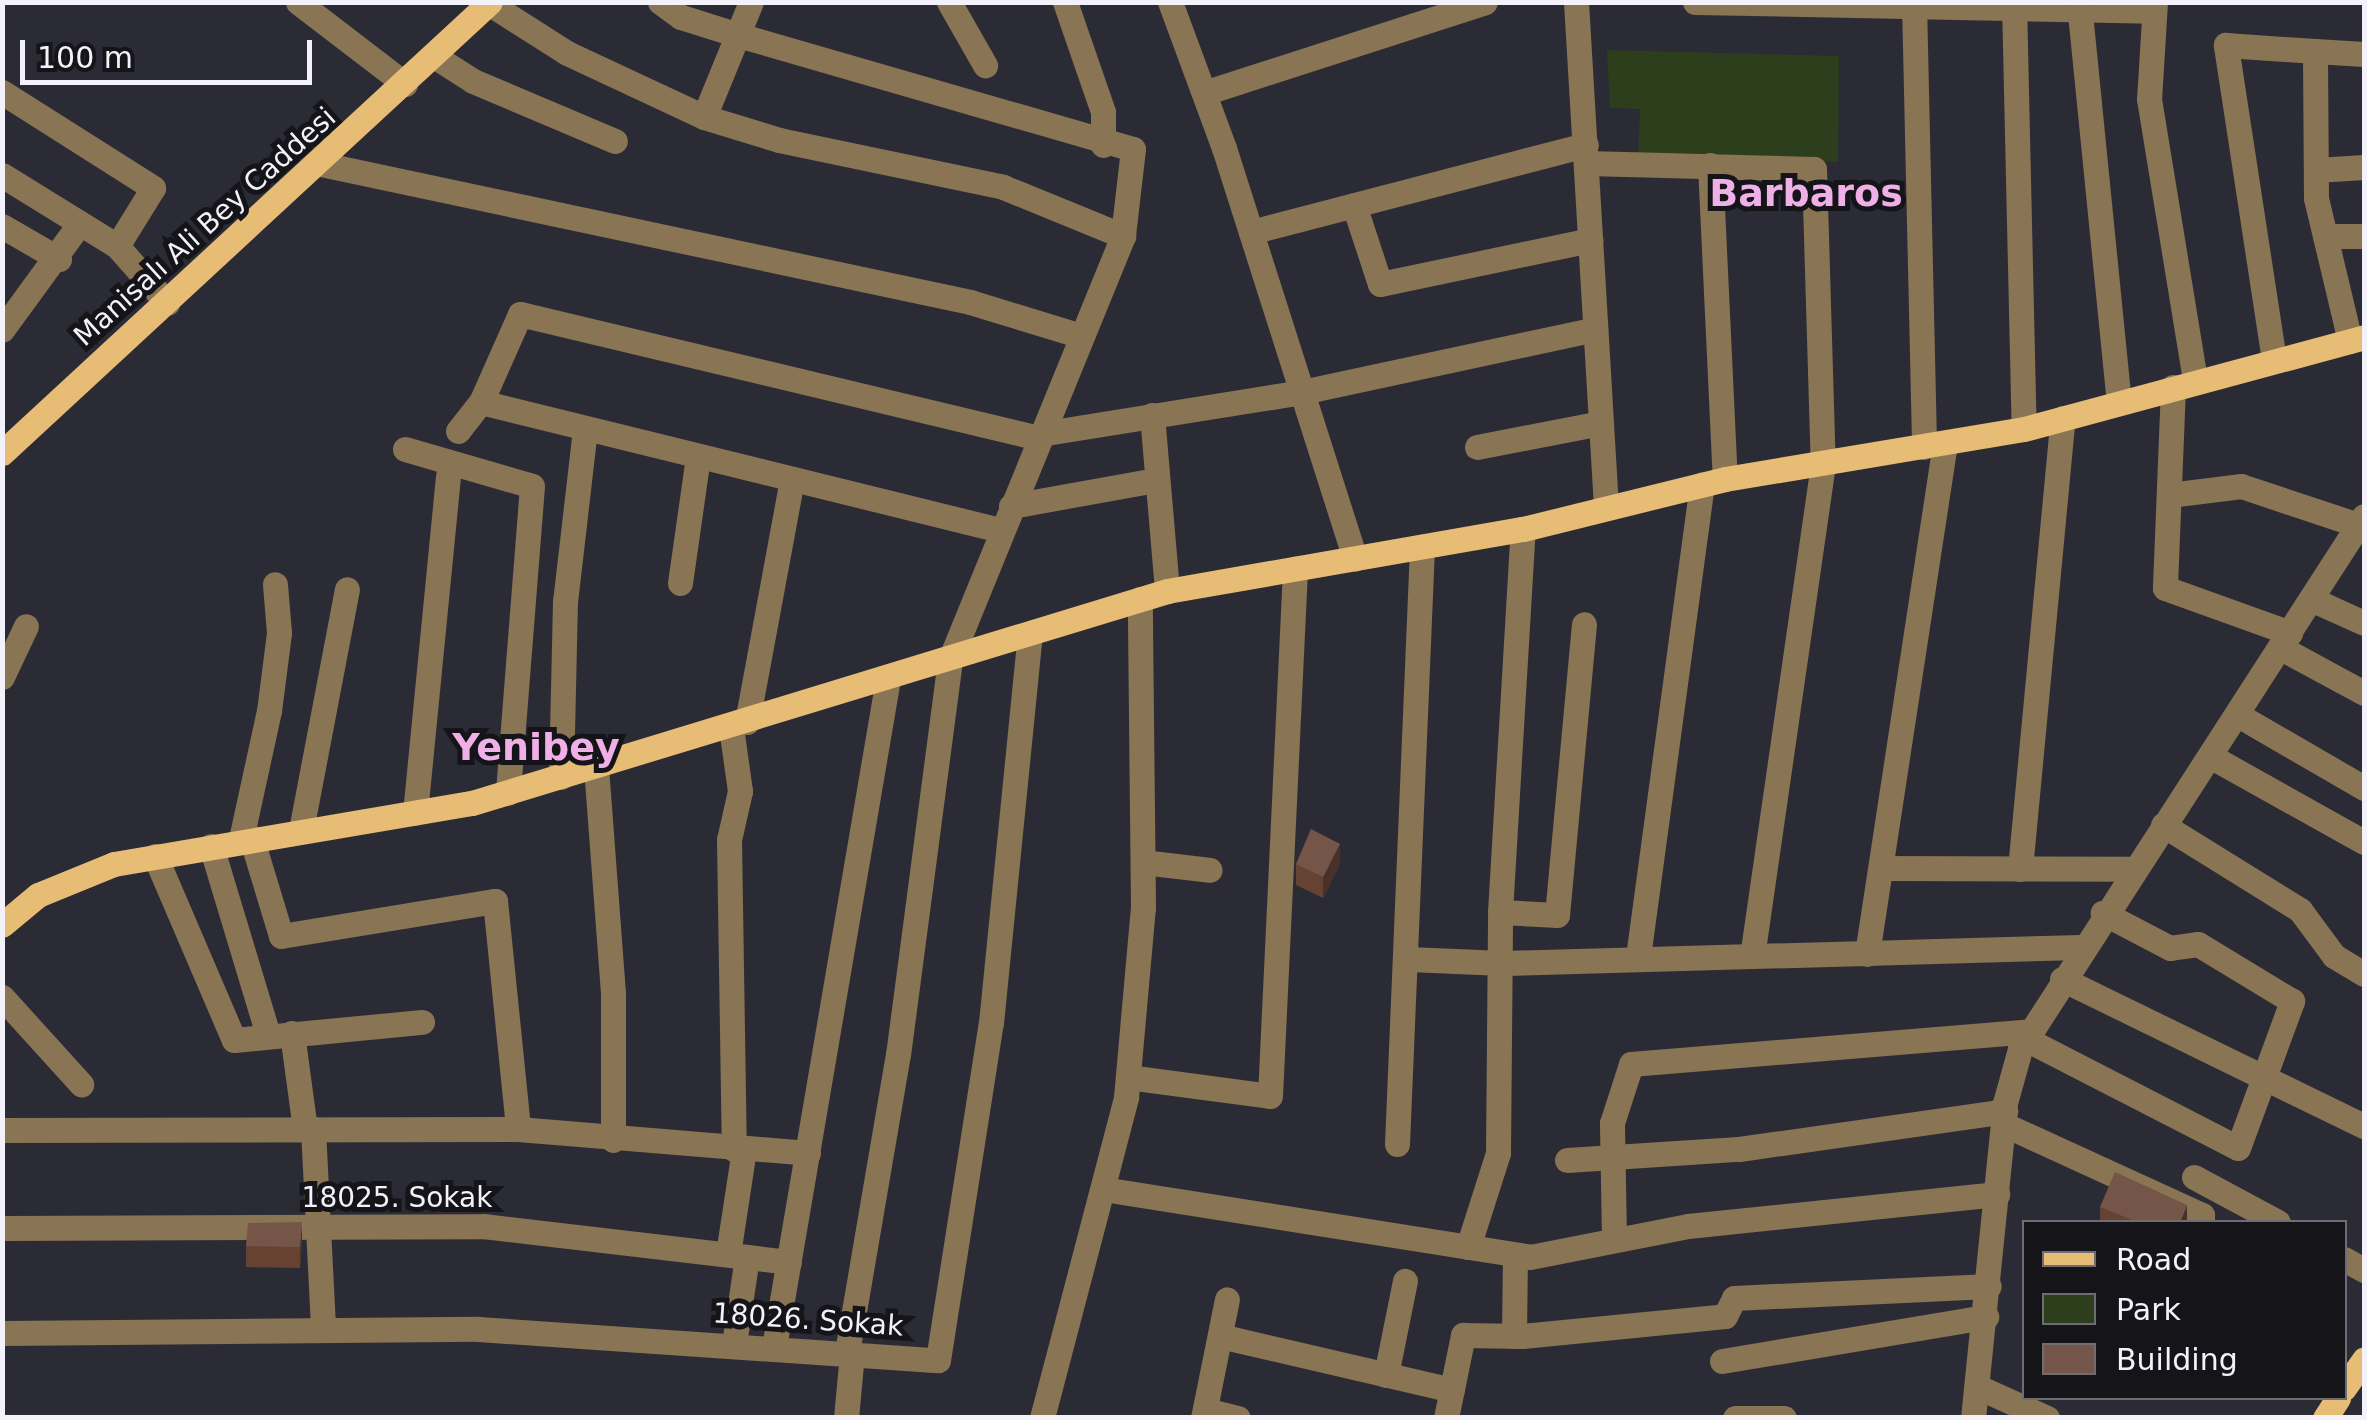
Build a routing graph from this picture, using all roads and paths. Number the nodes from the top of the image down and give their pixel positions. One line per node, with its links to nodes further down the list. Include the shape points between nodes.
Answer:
1 (298, 2): 20 (street)
2 (660, 2): 15 (street, via 681,17)
3 (751, 2): 15 (street)
4 (948, 2): 19 (street)
5 (1065, 2): 25 (street, via 1103,112)
6 (1170, 2): 22 (street)
7 (1484, 2): 22 (street)
8 (1576, 2): 26 (street)
9 (1695, 2): 11 (street)
10 (488, 3): 18 (main road, Manisalı Ali Bey Caddesi); 23 (street, via 567,52)
11 (1914, 5): 12 (street); 59 (street)
12 (2014, 6): 14 (street); 55 (street)
13 (2154, 7): 14 (street); 48 (street, via 2149,99)
14 (2080, 14): 51 (street)
15 (738, 35): 23 (street); 25 (street)
16 (2315, 51): 17 (street); 30 (street); 47 (street, via 2226,45)
17 (2364, 54)
18 (434, 56): 20 (main road, Manisalı Ali Bey Caddesi); 24 (street, via 473,81)
19 (986, 65)
20 (405, 84): 27 (main road, Manisalı Ali Bey Caddesi)
21 (2, 92): 40 (street, via 153,188)
22 (1204, 93): 35 (street)
23 (704, 116): 36 (street, via 779,140 1003,188)
24 (615, 141)
25 (1103, 145): 36 (street, via 1134,149)
26 (1586, 154): 28 (street); 32 (street); 39 (street)
27 (321, 164): 42 (main road, Manisalı Ali Bey Caddesi); 45 (street, via 970,302)
28 (1710, 165): 64 (street, via 1814,169); 68 (street)
29 (2364, 168): 30 (street)
30 (2316, 170): 37 (street)
31 (2, 176): 33 (street)
32 (1354, 205): 35 (street); 39 (street, via 1380,284)
33 (80, 223): 40 (street); 41 (street)
34 (2, 226): 41 (street)
35 (1251, 232): 49 (street)
36 (1123, 236): 45 (street)
37 (2325, 236): 38 (street); 46 (street)
38 (2364, 236)
39 (1590, 240): 43 (street)
40 (117, 246): 42 (street)
41 (59, 259): 44 (street)
42 (167, 303): 62 (main road, Manisalı Ali Bey Caddesi)
43 (1595, 329): 49 (street); 54 (street)
44 (2, 330)
45 (1082, 336): 58 (street)
46 (2357, 339): 47 (main road)
47 (2274, 360): 48 (main road)
48 (2184, 384): 51 (main road); 69 (street)
49 (1302, 392): 52 (street); 76 (street)
50 (481, 402): 56 (street); 57 (street); 58 (street, via 520,314)
51 (2119, 402): 53 (main road)
52 (1152, 415): 58 (street); 67 (street)
53 (2063, 418): 55 (main road); 109 (street)
54 (1600, 424): 60 (street); 71 (street)
55 (2024, 429): 59 (main road)
56 (584, 430): 63 (street); 97 (street, via 566,602)
57 (458, 431)
58 (1040, 436): 70 (street)
59 (1934, 445): 64 (main road); 108 (street)
60 (1477, 447)
61 (406, 449): 99 (street, via 532,486)
62 (2, 454)
63 (698, 457): 66 (street); 78 (street)
64 (1823, 464): 68 (main road); 117 (street)
65 (448, 476): 100 (street)
66 (792, 479): 73 (street); 94 (street)
67 (1156, 480): 70 (street); 81 (street)
68 (1714, 481): 71 (main road); 118 (street)
69 (2168, 495): 74 (street, via 2241,486); 88 (street, via 2164,588)
70 (1010, 506): 73 (street)
71 (1606, 507): 72 (main road)
72 (1523, 529): 75 (main road); 112 (street)
73 (1000, 530): 89 (street)
74 (2358, 534): 83 (street)
75 (1422, 548): 76 (main road); 119 (street)
76 (1355, 559): 77 (main road)
77 (1295, 570): 81 (main road); 127 (street, via 1270,1096)
78 (680, 583)
79 (275, 584): 103 (street, via 279,633)
80 (347, 589): 102 (street)
81 (1167, 591): 82 (main road)
82 (1140, 599): 87 (main road); 107 (street)
83 (2311, 600): 84 (street); 88 (street)
84 (2364, 623)
85 (1584, 624): 112 (street, via 1557,915)
86 (26, 626): 90 (street)
87 (1030, 634): 89 (main road); 163 (street, 18026. Sokak, via 991,1024 938,1360)
88 (2285, 640): 92 (street); 93 (street)
89 (950, 660): 91 (main road); 163 (street, via 898,1054)
90 (2, 677)
91 (888, 680): 94 (main road); 138 (street)
92 (2364, 693)
93 (2238, 715): 95 (street); 98 (street)
94 (739, 724): 96 (main road); 137 (street, via 740,791 729,840)
95 (2210, 756): 101 (street); 104 (street)
96 (596, 767): 97 (main road); 135 (street, via 613,993)
97 (561, 777): 99 (main road)
98 (2364, 788)
99 (508, 792): 100 (main road)
100 (415, 813): 102 (main road)
101 (2163, 825): 110 (street); 121 (street, via 2300,910 2334,956)
102 (300, 830): 103 (main road)
103 (246, 838): 105 (main road); 133 (street, via 281,936 495,901)
104 (2364, 842)
105 (210, 846): 106 (main road); 125 (street)
106 (155, 856): 114 (main road, via 53,888); 125 (street, via 234,1040)
107 (1143, 862): 111 (street); 127 (street)
108 (1882, 868): 109 (street); 116 (street)
109 (2020, 868): 110 (street)
110 (2134, 869): 113 (street)
111 (1210, 870)
112 (1500, 912): 120 (street)
113 (2103, 913): 115 (street); 128 (street, via 2170,948 2198,944 2292,1001)
114 (4, 919)
115 (2081, 946): 116 (street); 122 (street)
116 (1867, 954): 117 (street)
117 (1752, 956): 118 (street)
118 (1638, 957): 120 (street)
119 (1408, 959): 120 (street); 136 (street)
120 (1503, 963): 149 (street, via 1498,1153)
121 (2364, 974)
122 (2062, 979): 126 (street); 128 (street)
123 (2, 997): 129 (street)
124 (422, 1022): 125 (street)
125 (280, 1034): 132 (street)
126 (2028, 1035): 128 (street, via 2238,1148); 130 (street); 139 (street, via 1631,1064 1612,1123)
127 (1128, 1077): 142 (street)
128 (2263, 1081): 131 (street)
129 (81, 1084)
130 (2004, 1118): 139 (street); 143 (street); 144 (street)
131 (2364, 1126)
132 (309, 1129): 133 (street); 134 (street); 147 (street)
133 (518, 1129): 135 (street)
134 (2, 1130)
135 (613, 1140): 137 (street)
136 (1397, 1144)
137 (739, 1150): 138 (street); 150 (street)
138 (808, 1154): 152 (street)
139 (1613, 1158): 140 (street); 148 (street)
140 (1567, 1160)
141 (2194, 1177): 145 (street)
142 (1104, 1189): 149 (street); 172 (street)
143 (1997, 1194): 148 (street, via 1688,1226); 154 (street)
144 (2202, 1220)
145 (2274, 1220)
146 (2, 1228): 147 (street, 18025. Sokak)
147 (316, 1228): 150 (street, 18025. Sokak, via 483,1226); 157 (street)
148 (1614, 1240): 151 (street)
149 (1468, 1247): 151 (street)
150 (738, 1255): 152 (street, 18025. Sokak); 161 (street)
151 (1515, 1255): 160 (street)
152 (789, 1262): 162 (street)
153 (1405, 1282): 166 (street)
154 (1989, 1286): 156 (street); 160 (street, via 1734,1298 1726,1316)
155 (1227, 1299): 159 (street)
156 (1986, 1317): 165 (street); 168 (street)
157 (323, 1328): 158 (street, 18026. Sokak); 161 (street, 18026. Sokak)
158 (2, 1333)
159 (1220, 1336): 166 (street); 170 (street)
160 (1514, 1336): 169 (street, via 1463,1335)
161 (734, 1344): 162 (street, 18026. Sokak)
162 (774, 1348): 163 (street, 18026. Sokak)
163 (849, 1353): 171 (street)
164 (2364, 1359): 167 (main road)
165 (1722, 1361)
166 (1386, 1375): 169 (street)
167 (2347, 1382)
168 (1978, 1387): 177 (street); 178 (street)
169 (1452, 1390): 174 (street)
170 (1204, 1414): 173 (street)
171 (846, 1418)
172 (1042, 1418)
173 (1238, 1418)
174 (1446, 1418)
175 (1734, 1418): 176 (street)
176 (1784, 1418)
177 (1973, 1418)
178 (2047, 1418)

